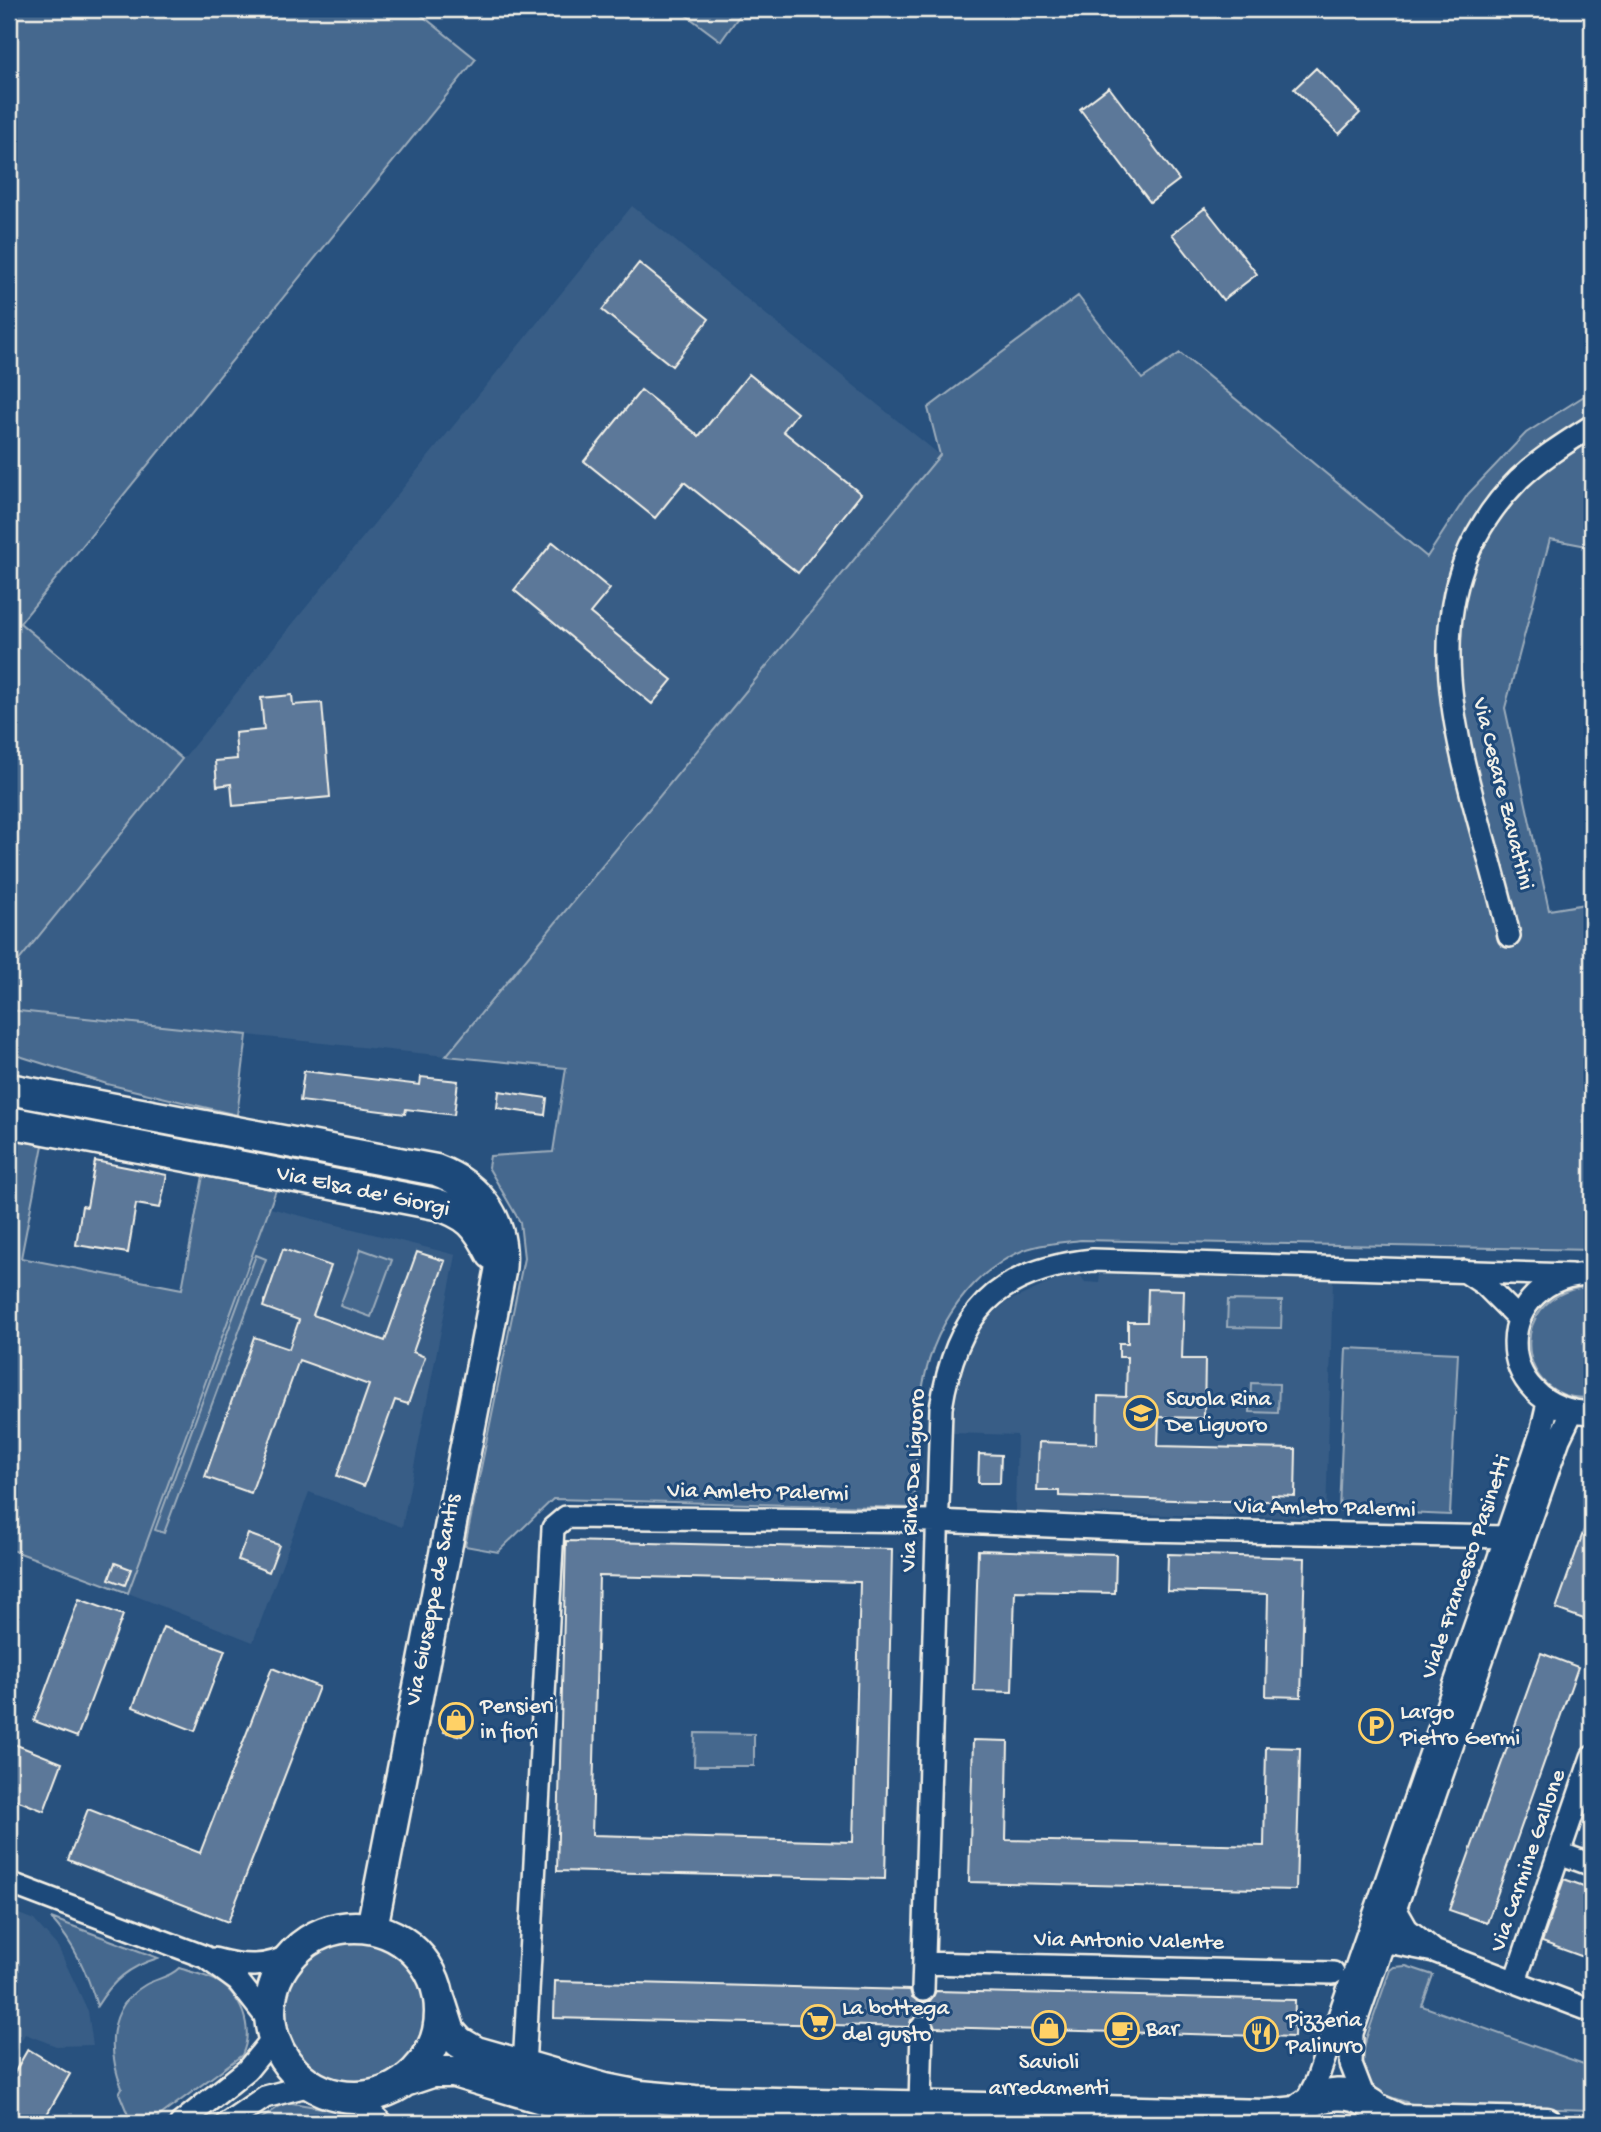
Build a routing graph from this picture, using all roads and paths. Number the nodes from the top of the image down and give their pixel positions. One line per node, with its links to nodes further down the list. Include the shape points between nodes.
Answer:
1 (1592, 426): 2 (street, Via Cesare Zavattini, via 1510,489 1480,531 1454,589 1449,641 1452,705)
2 (1509, 936)
3 (9, 1089): 6 (main road, Via Elsa de' Giorgi, via 436,1170 461,1182 483,1201 499,1234)
4 (9, 1122): 6 (main road, Via Elsa de' Giorgi, via 436,1204 469,1218 480,1229)
5 (1462, 1270): 7 (street, Via Rina De Liguoro); 8 (street, via 1485,1284); 11 (street, Via Rina De Liguoro, via 1103,1260 1037,1270 1007,1285 979,1308 957,1344 941,1408)
6 (500, 1272): 18 (main road, Via Giuseppe de Santis)
7 (1582, 1274): 8 (street, via 1549,1283 1531,1299)
8 (1519, 1319): 9 (street, via 1517,1359 1524,1378)
9 (1548, 1403): 10 (street); 12 (street, Viale Francesco Pasinetti)
10 (1582, 1413): 17 (street, Viale Francesco Pasinetti, via 1554,1452)
11 (937, 1521): 12 (street, Via Amleto Palermi, via 1335,1536); 23 (street, Via Rina De Liguoro); 31 (street, Via Amleto Palermi, via 566,1517 553,1528)
12 (1506, 1537): 19 (street, Viale Francesco Pasinetti)
13 (1592, 1758): 14 (street, Via Carmine Gallone)
14 (1559, 1853): 15 (street); 25 (street, Via Carmine Gallone)
15 (1592, 1865)
16 (9, 1883): 22 (street)
17 (1395, 1908): 19 (street, Viale Francesco Pasinetti); 20 (street, via 1407,1929)
18 (372, 1928): 21 (main road, via 334,1929 309,1939); 27 (main road, via 397,1937 414,1950 431,1975)
19 (1374, 1940): 20 (street); 36 (street, Viale Francesco Pasinetti, via 1350,2047 1353,2073); 37 (street, Viale Francesco Pasinetti, via 1316,2082)
20 (1434, 1951): 25 (street)
21 (293, 1952): 22 (street, via 278,1962 256,1966); 30 (main road, via 274,1985)
22 (205, 1957): 30 (street, via 238,1981)
23 (924, 1963): 24 (street, Via Antonio Valente); 26 (street, Via Rina De Liguoro)
24 (1332, 1972)
25 (1515, 1981): 28 (street)
26 (923, 1990)
27 (440, 2001): 31 (main road, via 446,2024 459,2042 475,2052); 32 (main road, via 435,2041)
28 (1592, 2011)
29 (922, 2027): 35 (street)
30 (272, 2030): 33 (main road, via 292,2069); 38 (street, via 247,2070)
31 (524, 2067): 35 (main road, via 605,2090 657,2098)
32 (405, 2081): 34 (main road, via 374,2095); 41 (main road, via 432,2072 454,2072 582,2110)
33 (310, 2084): 34 (main road); 39 (street, via 265,2096)
34 (354, 2097): 40 (street)
35 (920, 2106): 37 (main road)
36 (1376, 2111): 37 (main road, via 1334,2093); 42 (main road, via 1400,2120)
37 (1296, 2112)
38 (181, 2123)
39 (227, 2123)
40 (382, 2123)
41 (646, 2123)
42 (1547, 2123)

